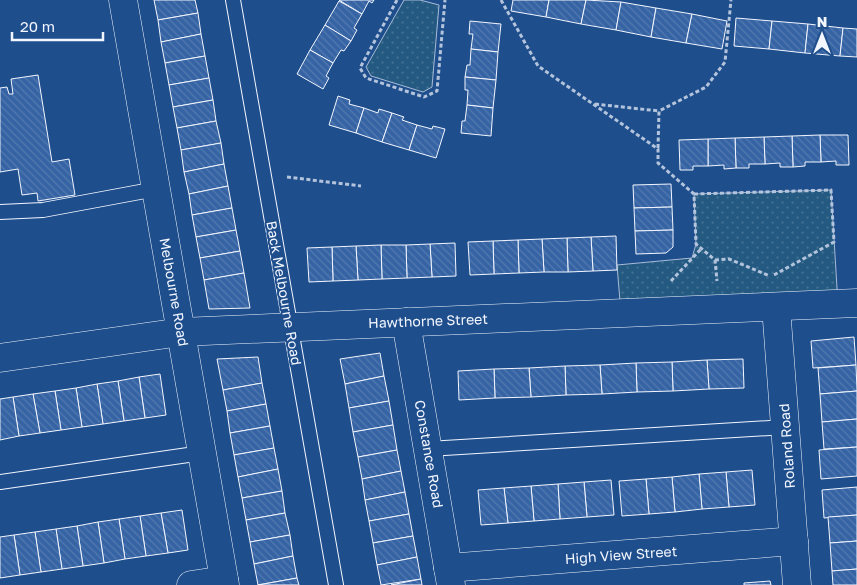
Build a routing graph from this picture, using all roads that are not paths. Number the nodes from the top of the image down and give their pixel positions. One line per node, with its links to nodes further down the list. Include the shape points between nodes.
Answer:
1 (123, 0): 3 (street, Melbourne Road)
2 (233, 0): 8 (lane, Back Melbourne Road)
3 (156, 189): 4 (lane, via 42,210); 9 (street, Melbourne Road)
4 (0, 212)
5 (857, 304): 6 (street, Hawthorne Street)
6 (774, 307): 7 (street, Hawthorne Street); 11 (street, Roland Road)
7 (406, 322): 8 (street, Hawthorne Street); 12 (street, Constance Road)
8 (290, 327): 9 (street, Hawthorne Street); 19 (lane, Back Melbourne Road)
9 (181, 332): 10 (street, Hawthorne Street); 13 (street, Melbourne Road)
10 (0, 358)
11 (786, 427): 12 (lane); 15 (street, Roland Road)
12 (428, 449): 16 (street, Constance Road)
13 (202, 453): 14 (lane); 17 (street, Melbourne Road)
14 (0, 482)
15 (794, 541): 16 (street, High View Street); 20 (street, Roland Road)
16 (450, 577)
17 (225, 583): 18 (street)
18 (191, 585)
19 (336, 585)
20 (797, 585)

